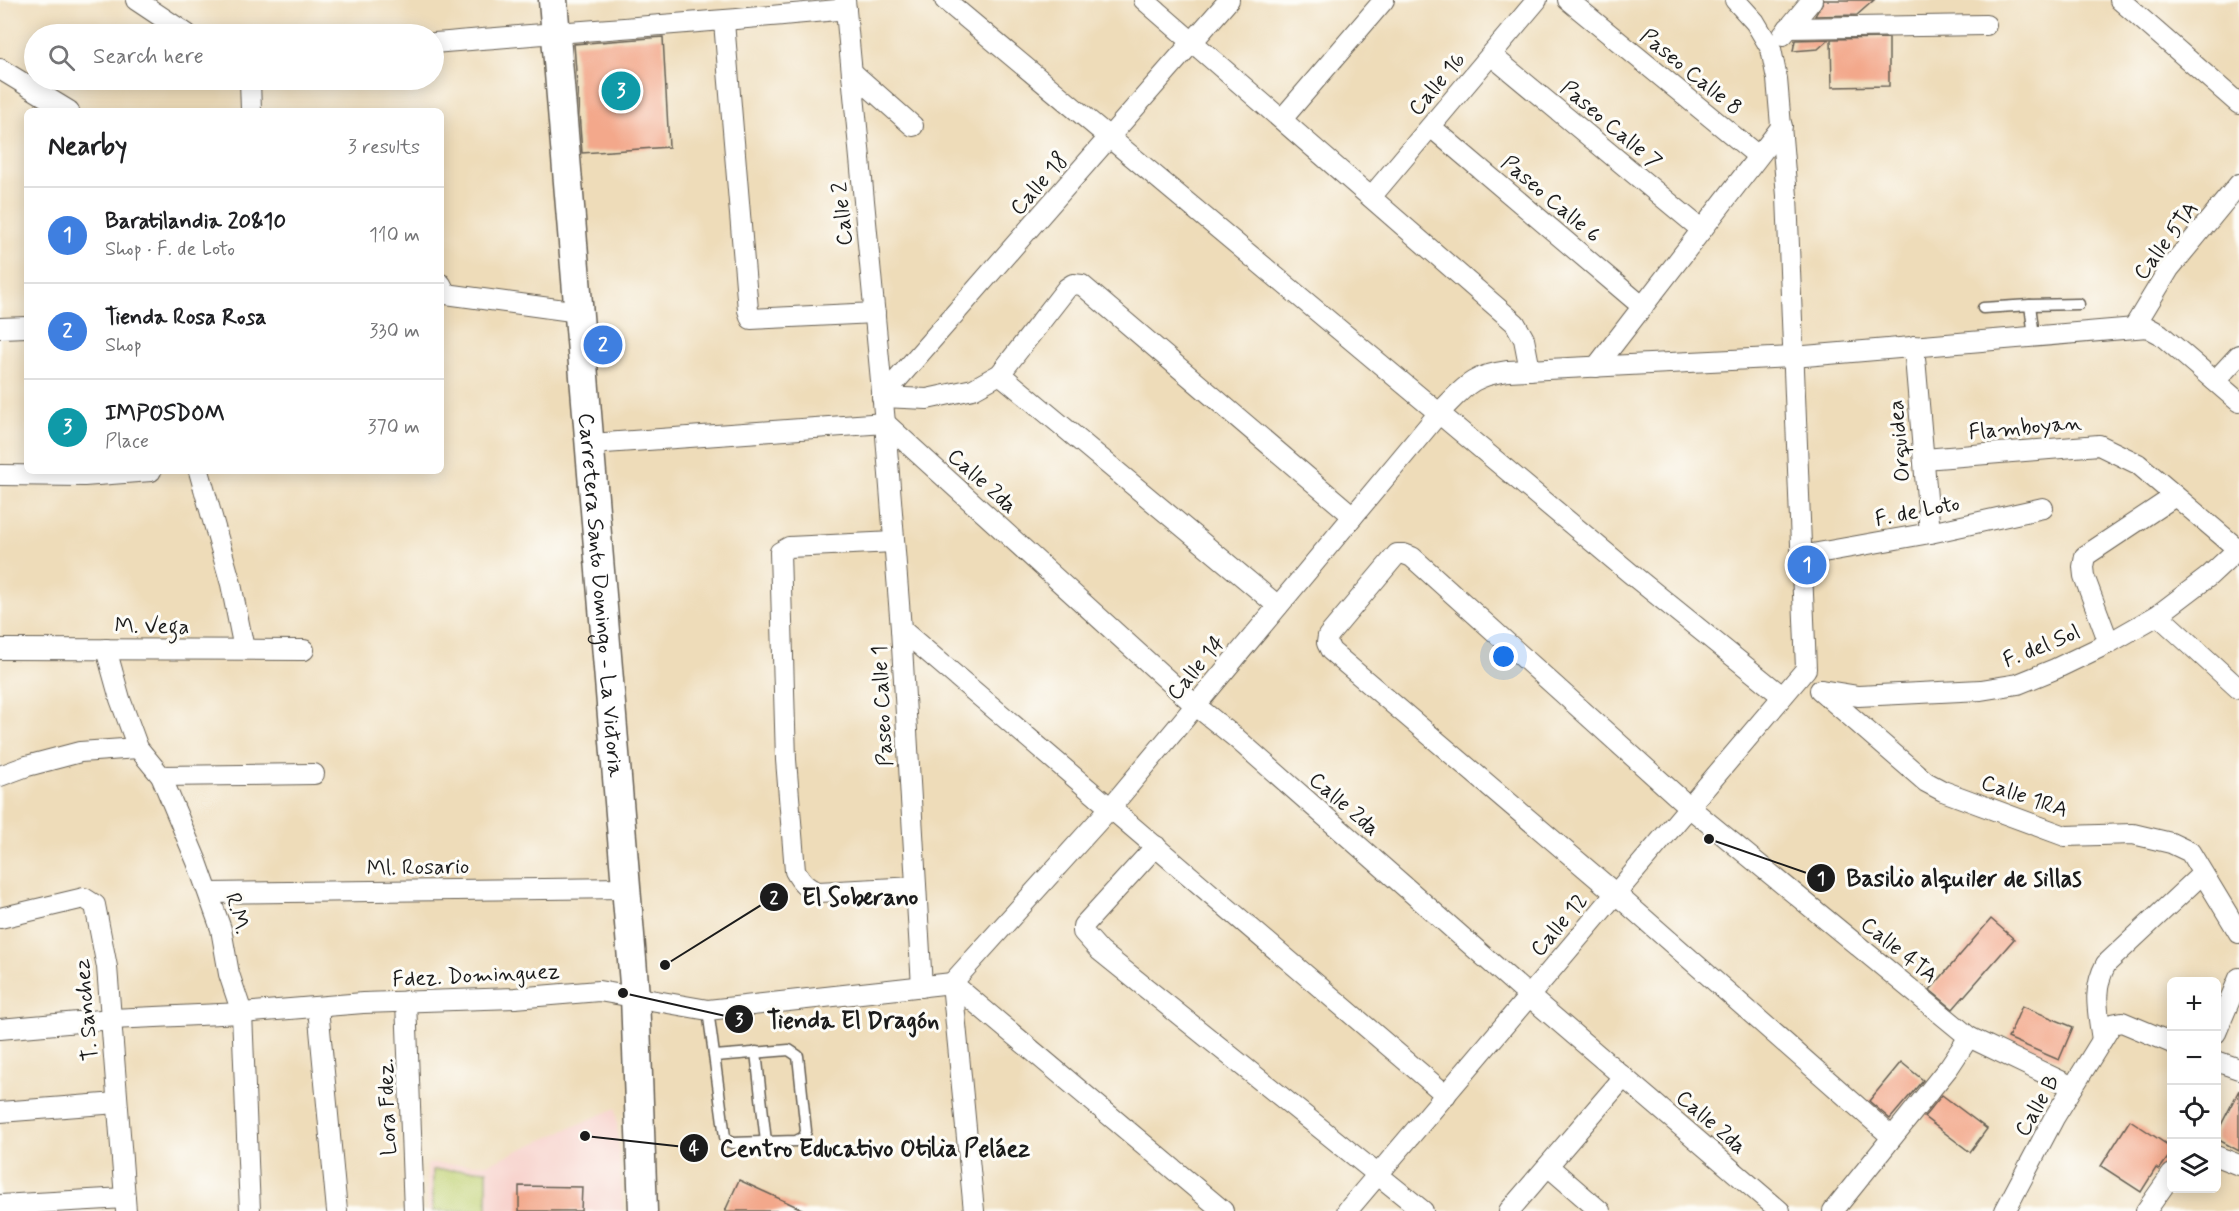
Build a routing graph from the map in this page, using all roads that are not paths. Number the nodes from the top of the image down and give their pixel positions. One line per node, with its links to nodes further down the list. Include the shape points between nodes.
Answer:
1 (136, 0): 14 (street)
2 (553, 0): 17 (main road, Carretera Santo Domingo - La Victoria)
3 (945, 0): 34 (street)
4 (1144, 0): 19 (street)
5 (1229, 0): 19 (street, Calle 18)
6 (1384, 0): 30 (street)
7 (1537, 0): 21 (street, Calle 16)
8 (1568, 0): 35 (street, Paseo Calle 8)
9 (1735, 0): 20 (street, via 1755,22)
10 (1812, 0): 16 (street)
11 (2120, 0): 27 (street)
12 (846, 4): 13 (street); 23 (street, Calle 2)
13 (724, 22): 17 (street); 45 (street, via 751,320)
14 (172, 24)
15 (1986, 25): 16 (street)
16 (1788, 28): 20 (street)
17 (555, 33): 18 (street); 44 (main road, Carretera Santo Domingo - La Victoria)
18 (444, 42)
19 (1192, 42): 30 (street); 34 (street, Calle 18)
20 (1771, 49): 32 (street)
21 (1491, 55): 33 (street, Calle 16); 38 (street, Paseo Calle 7)
22 (0, 69): 24 (street)
23 (852, 72): 31 (street); 45 (street, Calle 2)
24 (24, 84)
25 (34, 90): 28 (street)
26 (250, 90): 29 (street)
27 (2239, 104)
28 (64, 108)
29 (251, 108)
30 (1282, 119): 37 (street)
31 (914, 126)
32 (1782, 126): 35 (street); 52 (street)
33 (1431, 127): 37 (street, Calle 16); 42 (street, Paseo Calle 6)
34 (1109, 137): 57 (street, Calle 18); 59 (street)
35 (1758, 156): 38 (street)
36 (2239, 184): 47 (street, Calle 5TA, via 2169,269)
37 (1371, 197): 54 (street, via 1515,323 1524,339)
38 (1702, 230): 42 (street)
39 (444, 291): 44 (street)
40 (2079, 304): 41 (lane)
41 (2030, 305): 43 (lane); 49 (lane)
42 (1643, 306): 53 (street)
43 (1983, 308)
44 (579, 312): 61 (main road, Carretera Santo Domingo - La Victoria)
45 (875, 313): 57 (street, Calle 2)
46 (24, 327): 48 (street)
47 (2134, 327): 49 (street); 56 (street, via 2147,327 2160,334)
48 (0, 328)
49 (2034, 336): 50 (street)
50 (1914, 346): 52 (street); 62 (street, Orquidea)
51 (2239, 355): 56 (street)
52 (1793, 357): 53 (street); 72 (street)
53 (1596, 368): 54 (street)
54 (1530, 370): 59 (street, Calle 14, via 1472,380)
55 (1000, 374): 57 (street, via 974,389 927,399); 68 (street, via 1066,288 1082,285); 73 (street)
56 (2215, 381): 58 (street)
57 (882, 397): 60 (street, Calle 2)
58 (2239, 402)
59 (1439, 413): 68 (street, Calle 14); 84 (street)
60 (885, 423): 61 (street); 70 (street, Paseo Calle 1); 85 (street, Calle 2da)
61 (591, 444): 95 (main road, Carretera Santo Domingo - La Victoria)
62 (1923, 459): 66 (street, Flamboyan, via 2099,445 2138,464); 69 (street, Orquidea)
63 (111, 474): 65 (street)
64 (201, 474): 79 (street)
65 (0, 475)
66 (2175, 496): 71 (street, Flamboyan); 76 (street, via 2085,556 2084,576)
67 (2043, 508): 69 (street, F. de Loto)
68 (1353, 516): 73 (street, Calle 14)
69 (1930, 533): 72 (street, F. de Loto)
70 (894, 542): 75 (street, Paseo Calle 1); 94 (street, via 789,547 780,552 786,760 795,871 801,882 818,892)
71 (2239, 550): 74 (street, F. del Sol)
72 (1801, 556): 81 (street)
73 (1278, 606): 85 (street, Calle 14)
74 (2158, 615): 76 (street, F. del Sol); 82 (street)
75 (900, 629): 90 (street); 94 (street, Paseo Calle 1)
76 (2109, 643): 83 (street, F. del Sol, via 2018,684 1981,690 1869,696)
77 (0, 649): 78 (street, M. Vega)
78 (106, 649): 79 (street, M. Vega); 86 (street, R.M.)
79 (244, 649): 80 (street, M. Vega)
80 (304, 650)
81 (1801, 675): 83 (street, F. del Sol); 84 (street, Calle 12)
82 (2239, 689)
83 (1820, 690): 93 (street, Calle 1RA, via 1926,782 1943,791 2064,836 2133,834 2171,843 2190,852)
84 (1782, 696): 91 (street, Calle 12)
85 (1195, 705): 90 (street, Calle 14); 104 (street, Calle 2da)
86 (138, 748): 88 (street, via 80,752); 89 (street, R.M.)
87 (314, 774): 89 (street)
88 (0, 776)
89 (161, 776): 96 (street, R.M.)
90 (1111, 807): 92 (street); 101 (street, Calle 14)
91 (1689, 807): 97 (street, Calle 12); 97 (street, Calle 4TA, via 1412,557 1397,555 1328,636 1330,651); 113 (street, Calle 4TA)
92 (1156, 846): 121 (street); 129 (street, via 1083,926 1083,932 1100,951)
93 (2202, 874): 99 (street, Calle 1RA); 112 (street, via 2106,964 2098,978 2096,1004)
94 (916, 887): 102 (street, Paseo Calle 1)
95 (627, 888): 96 (street, Ml. Rosario); 103 (main road, Carretera Santo Domingo - La Victoria)
96 (209, 892): 108 (street, R.M.)
97 (1616, 894): 104 (street, Calle 12); 124 (street)
98 (0, 918): 109 (street, T. Sanchez, via 84,898 95,905)
99 (2239, 933)
100 (2239, 978): 111 (street)
101 (952, 983): 102 (street, Fdez. Dominguez); 137 (street); 138 (street)
102 (922, 987): 107 (street, Fdez. Dominguez)
103 (635, 996): 105 (street, Fdez. Dominguez, via 599,991); 107 (street, Fdez. Dominguez); 132 (main road, Carretera Santo Domingo - La Victoria)
104 (1529, 996): 119 (street, Calle 2da); 121 (street, Calle 12)
105 (406, 1001): 106 (street, Fdez. Dominguez); 136 (street, Lora Fdez.)
106 (318, 1008): 108 (street, Fdez. Dominguez); 135 (street)
107 (708, 1010): 116 (lane)
108 (242, 1013): 109 (street, Fdez. Dominguez); 134 (street, R.M.)
109 (112, 1018): 110 (street, Fdez. Dominguez); 122 (street, T. Sanchez)
110 (0, 1029)
111 (2218, 1031)
112 (2107, 1032): 114 (street, via 2122,1022); 120 (street, Calle B)
113 (1969, 1036): 120 (street, Calle 4TA); 124 (street)
114 (2167, 1041)
115 (756, 1052): 116 (lane); 125 (lane); 125 (lane, via 789,1050 798,1056 804,1137 796,1142)
116 (715, 1056): 125 (lane, via 727,1142)
117 (2221, 1062): 118 (street)
118 (2239, 1069)
119 (1624, 1077): 128 (street); 143 (street, Calle 2da)
120 (2073, 1088): 145 (street, Calle B)
121 (1446, 1095): 129 (street, Calle 12)
122 (117, 1103): 123 (street); 131 (street, T. Sanchez)
123 (0, 1112)
124 (1892, 1137): 144 (street)
125 (766, 1142)
126 (2221, 1158): 127 (street)
127 (2239, 1165)
128 (1548, 1166): 141 (street); 142 (street)
129 (1379, 1174): 139 (street, Calle 12); 140 (street)
130 (2167, 1181): 146 (street)
131 (126, 1204): 133 (street)
132 (645, 1204)
133 (0, 1205)
134 (250, 1211)
135 (337, 1211)
136 (414, 1211)
137 (974, 1211)
138 (1223, 1211)
139 (1347, 1211)
140 (1423, 1211)
141 (1509, 1211)
142 (1600, 1211)
143 (1780, 1211)
144 (1833, 1211)
145 (2006, 1211)
146 (2146, 1211)

